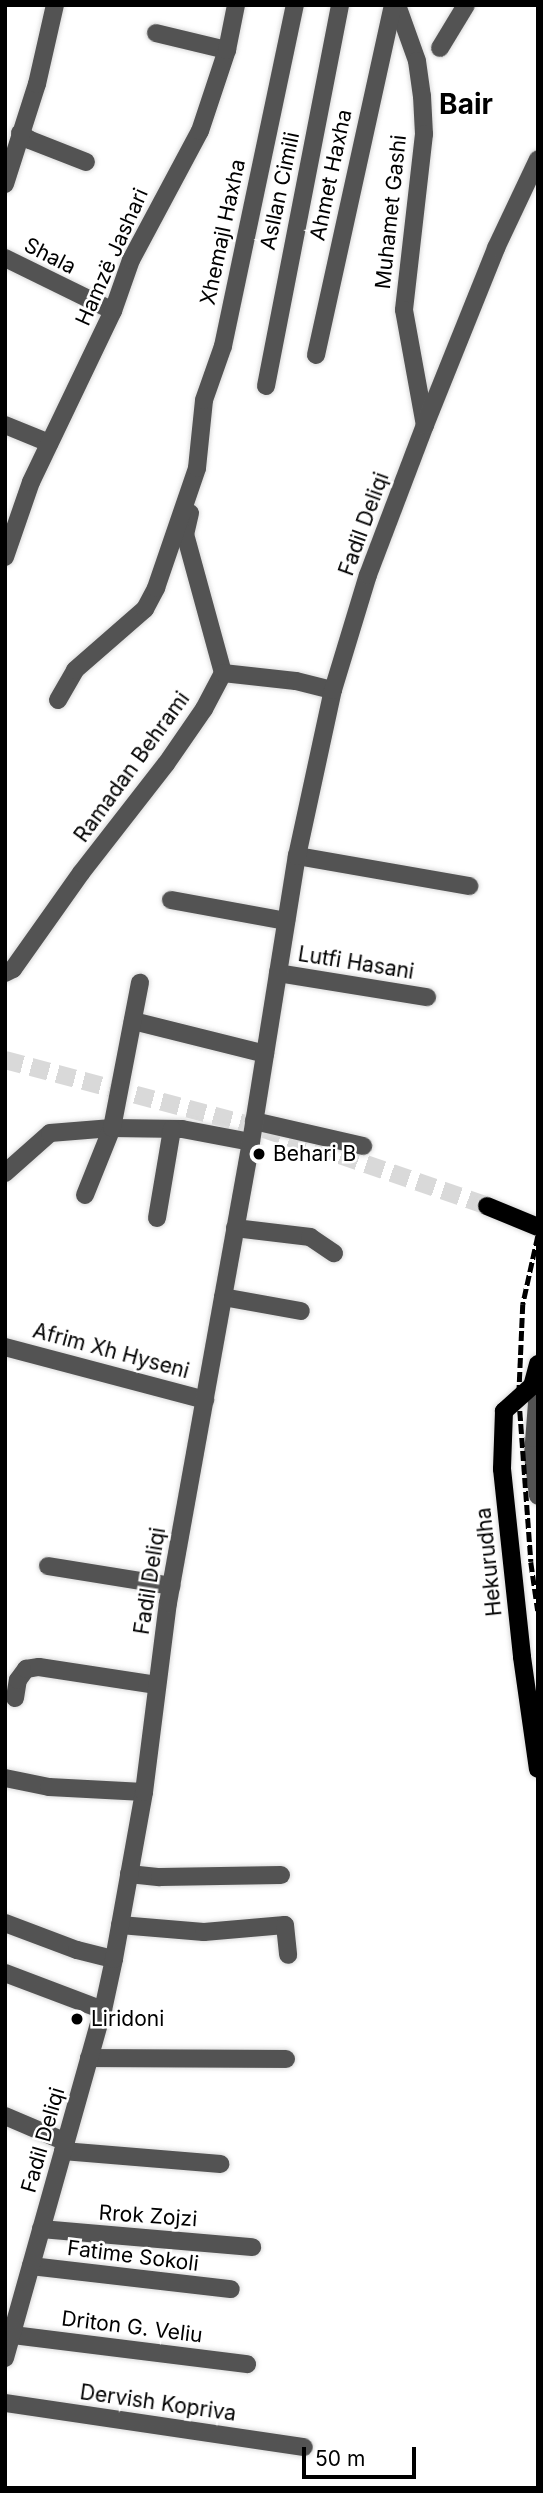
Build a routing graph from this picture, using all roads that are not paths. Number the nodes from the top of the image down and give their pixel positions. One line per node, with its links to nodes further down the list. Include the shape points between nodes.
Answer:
1 (55, 5): 10 (street)
2 (236, 5): 9 (street, Hamzë Jashari)
3 (295, 5): 21 (street, Xhemajl Haxha, via 223,346 204,400)
4 (340, 5): 17 (street, Asllan Cimili)
5 (395, 5): 16 (street, Ahmet Haxha); 19 (street, Muhamet Gashi, via 417,61 422,96 423,144 404,310)
6 (466, 5): 8 (street)
7 (156, 33): 9 (street)
8 (440, 48)
9 (227, 50): 15 (street, Hamzë Jashari, via 200,131 131,260)
10 (20, 133): 12 (street); 13 (street)
11 (538, 159): 19 (street, Fadil Deliqi, via 496,248)
12 (86, 162)
13 (5, 184)
14 (5, 258): 15 (street, Shala)
15 (113, 312): 20 (street, Hamzë Jashari)
16 (316, 355)
17 (266, 386)
18 (5, 425): 20 (street)
19 (425, 425): 24 (street, Fadil Deliqi, via 368,575)
20 (49, 443): 22 (street, Hamzë Jashari)
21 (197, 468): 23 (street, Xhemajl Haxha, via 185,534); 25 (street, Xhemajl Haxha, via 149,605 75,670)
22 (5, 556)
23 (223, 673): 24 (street); 30 (street, Ramadan Behrami, via 166,764 13,969)
24 (332, 690): 26 (street, Fadil Deliqi)
25 (58, 700)
26 (297, 856): 27 (street); 29 (street, Fadil Deliqi)
27 (469, 886)
28 (171, 900): 29 (street)
29 (286, 921): 31 (street, Fadil Deliqi)
30 (5, 973)
31 (278, 973): 33 (street, Lutfi Hasani); 35 (street, Fadil Deliqi)
32 (140, 983): 34 (street)
33 (427, 997)
34 (132, 1021): 35 (street); 37 (street)
35 (265, 1054): 36 (street, Fadil Deliqi)
36 (254, 1121): 39 (street, Fadil Deliqi); 40 (street)
37 (112, 1128): 38 (street); 41 (street, via 50,1133); 42 (street)
38 (172, 1129): 39 (street); 44 (street)
39 (251, 1142): 46 (street, Fadil Deliqi)
40 (363, 1146)
41 (5, 1173)
42 (85, 1195)
43 (487, 1206): 45 (main road)
44 (157, 1218)
45 (538, 1227)
46 (235, 1228): 47 (street, via 310,1237); 48 (street, Fadil Deliqi)
47 (334, 1253)
48 (223, 1297): 49 (street); 53 (street, Fadil Deliqi)
49 (301, 1311)
50 (5, 1347): 53 (street, Afrim Xh Hyseni)
51 (538, 1364): 52 (main road)
52 (534, 1382): 54 (street, via 533,1455); 59 (main road, Hekurudha, via 504,1410 502,1469)
53 (205, 1400): 56 (street, Fadil Deliqi)
54 (538, 1496)
55 (48, 1566): 56 (street)
56 (171, 1586): 57 (street, Fadil Deliqi)
57 (158, 1685): 58 (street, via 39,1667 26,1669 18,1680); 61 (street, Fadil Deliqi)
58 (15, 1699)
59 (538, 1769)
60 (5, 1779): 61 (street, via 49,1787)
61 (144, 1792): 62 (street, Fadil Deliqi)
62 (129, 1874): 63 (street); 65 (street, Fadil Deliqi)
63 (281, 1875)
64 (5, 1923): 67 (street)
65 (120, 1925): 66 (street, via 204,1932 285,1925); 67 (street, Fadil Deliqi)
66 (288, 1955)
67 (114, 1959): 69 (street, Fadil Deliqi)
68 (5, 1973): 69 (street)
69 (103, 2010): 70 (street, Fadil Deliqi)
70 (89, 2058): 71 (street); 73 (street, Fadil Deliqi)
71 (286, 2059)
72 (5, 2116): 73 (street)
73 (64, 2146): 74 (street); 75 (street, Fadil Deliqi)
74 (220, 2164)
75 (41, 2229): 76 (street, Rrok Zojzi); 77 (street, Fadil Deliqi)
76 (252, 2247)
77 (31, 2266): 78 (street, Fatime Sokoli); 79 (street, Fadil Deliqi)
78 (231, 2289)
79 (8, 2335): 80 (street, Fadil Deliqi); 81 (street, Driton G. Veliu)
80 (5, 2358)
81 (247, 2364)
82 (5, 2403): 83 (street, Dervish Kopriva)
83 (304, 2447)

